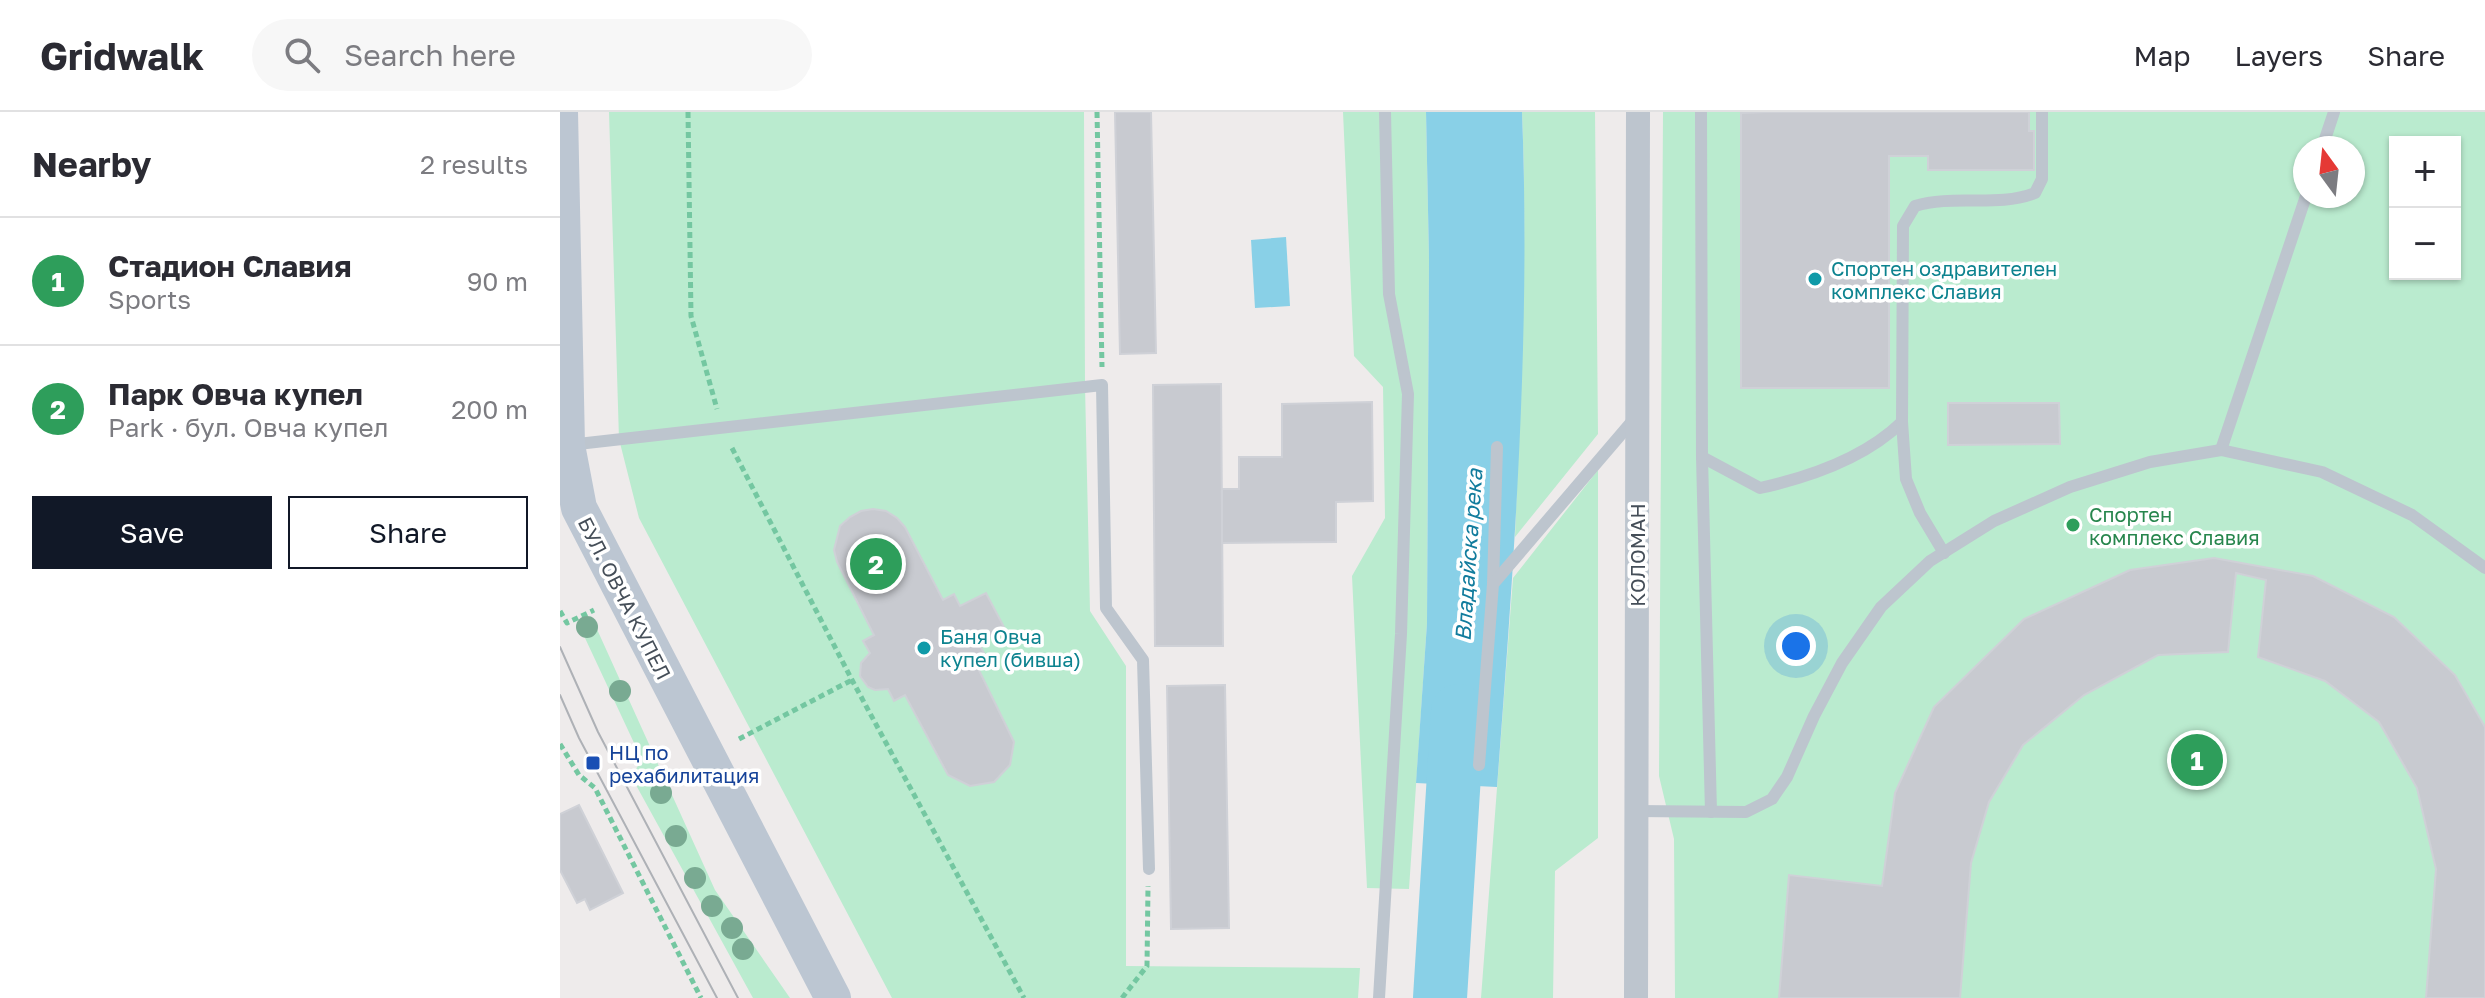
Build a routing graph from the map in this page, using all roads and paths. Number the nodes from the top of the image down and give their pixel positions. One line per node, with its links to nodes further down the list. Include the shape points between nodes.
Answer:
1 (560, 112): 15 (main road, БУЛ. ОВЧА КУПЕЛ)
2 (688, 112): 14 (path, via 691,316)
3 (1097, 112): 11 (path)
4 (1385, 112): 35 (lane, via 1389,294 1408,394 1401,634)
5 (1638, 112): 12 (street, КОЛОМАН)
6 (1701, 112): 18 (lane)
7 (2042, 112): 13 (lane, via 2042,179 2035,193 2019,200 1935,200 1915,206 1903,226)
8 (2334, 112): 9 (lane)
9 (2326, 136)
10 (2302, 208): 17 (lane)
11 (1102, 385): 14 (lane); 30 (lane, via 1106,608 1143,660)
12 (1637, 415): 21 (lane); 28 (street, КОЛОМАН)
13 (1902, 422): 18 (lane, via 1883,441 1803,479 1760,488); 19 (lane, via 1906,479)
14 (722, 429): 15 (lane); 24 (path)
15 (567, 445): 32 (main road, БУЛ. ОВЧА КУПЕЛ, via 579,508)
16 (1497, 447): 21 (lane)
17 (2221, 450): 19 (lane, via 2150,462 2070,487 1994,521); 20 (lane, via 2322,472 2412,515)
18 (1702, 457): 29 (lane)
19 (1944, 553): 29 (lane, via 1881,607 1849,652 1772,799 1746,812)
20 (2485, 568)
21 (1493, 584): 27 (lane)
22 (594, 610): 23 (path, via 567,623)
23 (560, 611)
24 (852, 680): 25 (path); 33 (path)
25 (739, 739)
26 (560, 744): 31 (path, via 579,775 595,788)
27 (1479, 765)
28 (1636, 811): 29 (lane); 36 (street, КОЛОМАН)
29 (1711, 812)
30 (1149, 869): 34 (path, via 1147,966)
31 (701, 998)
32 (833, 998)
33 (1024, 998)
34 (1122, 998)
35 (1379, 998)
36 (1636, 998)

